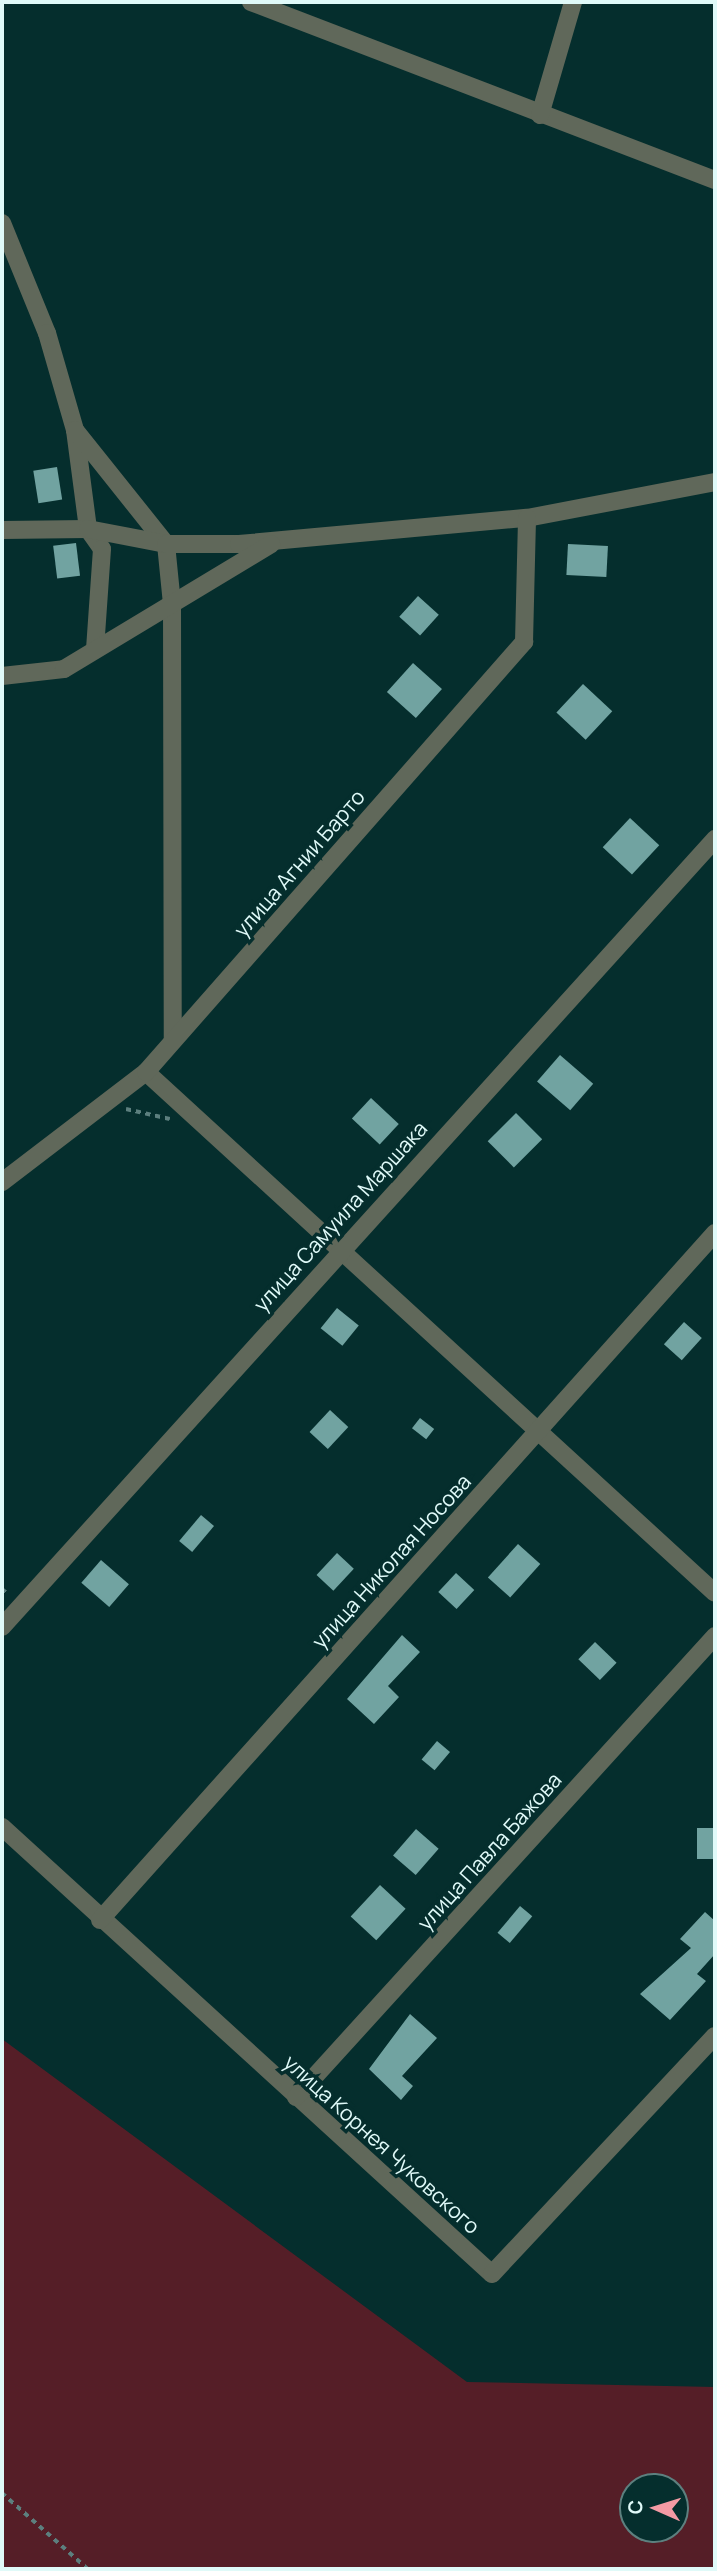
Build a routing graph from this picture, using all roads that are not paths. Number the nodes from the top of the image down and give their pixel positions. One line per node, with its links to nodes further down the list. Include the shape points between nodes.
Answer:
1 (251, 2): 3 (street)
2 (573, 2): 3 (street)
3 (540, 115): 4 (street)
4 (715, 180)
5 (2, 223): 6 (street, via 47,333)
6 (75, 430): 9 (street); 12 (street)
7 (715, 482): 8 (street)
8 (527, 518): 11 (street); 17 (street, улица Агнии Барто, via 524,642)
9 (88, 529): 10 (street); 12 (street); 14 (street, via 102,550 105,572)
10 (2, 530)
11 (276, 541): 12 (street); 13 (street)
12 (166, 544): 13 (street)
13 (172, 604): 14 (street); 17 (street)
14 (95, 650): 15 (street, via 64,670)
15 (2, 676)
16 (715, 839): 21 (street, улица Самуила Маршака)
17 (173, 1041): 18 (street, улица Агнии Барто)
18 (146, 1072): 19 (street, улица Агнии Барто); 21 (street)
19 (2, 1182)
20 (715, 1234): 22 (street, улица Николая Носова)
21 (339, 1249): 22 (street); 24 (street, улица Самуила Маршака)
22 (538, 1431): 23 (street); 27 (street, улица Николая Носова)
23 (715, 1594)
24 (2, 1627)
25 (715, 1636): 29 (street, улица Павла Бажова)
26 (2, 1827): 27 (street, улица Корнея Чуковского)
27 (100, 1920): 29 (street, улица Корнея Чуковского)
28 (715, 2036): 29 (street, улица Корнея Чуковского, via 492,2274)
29 (296, 2097)

